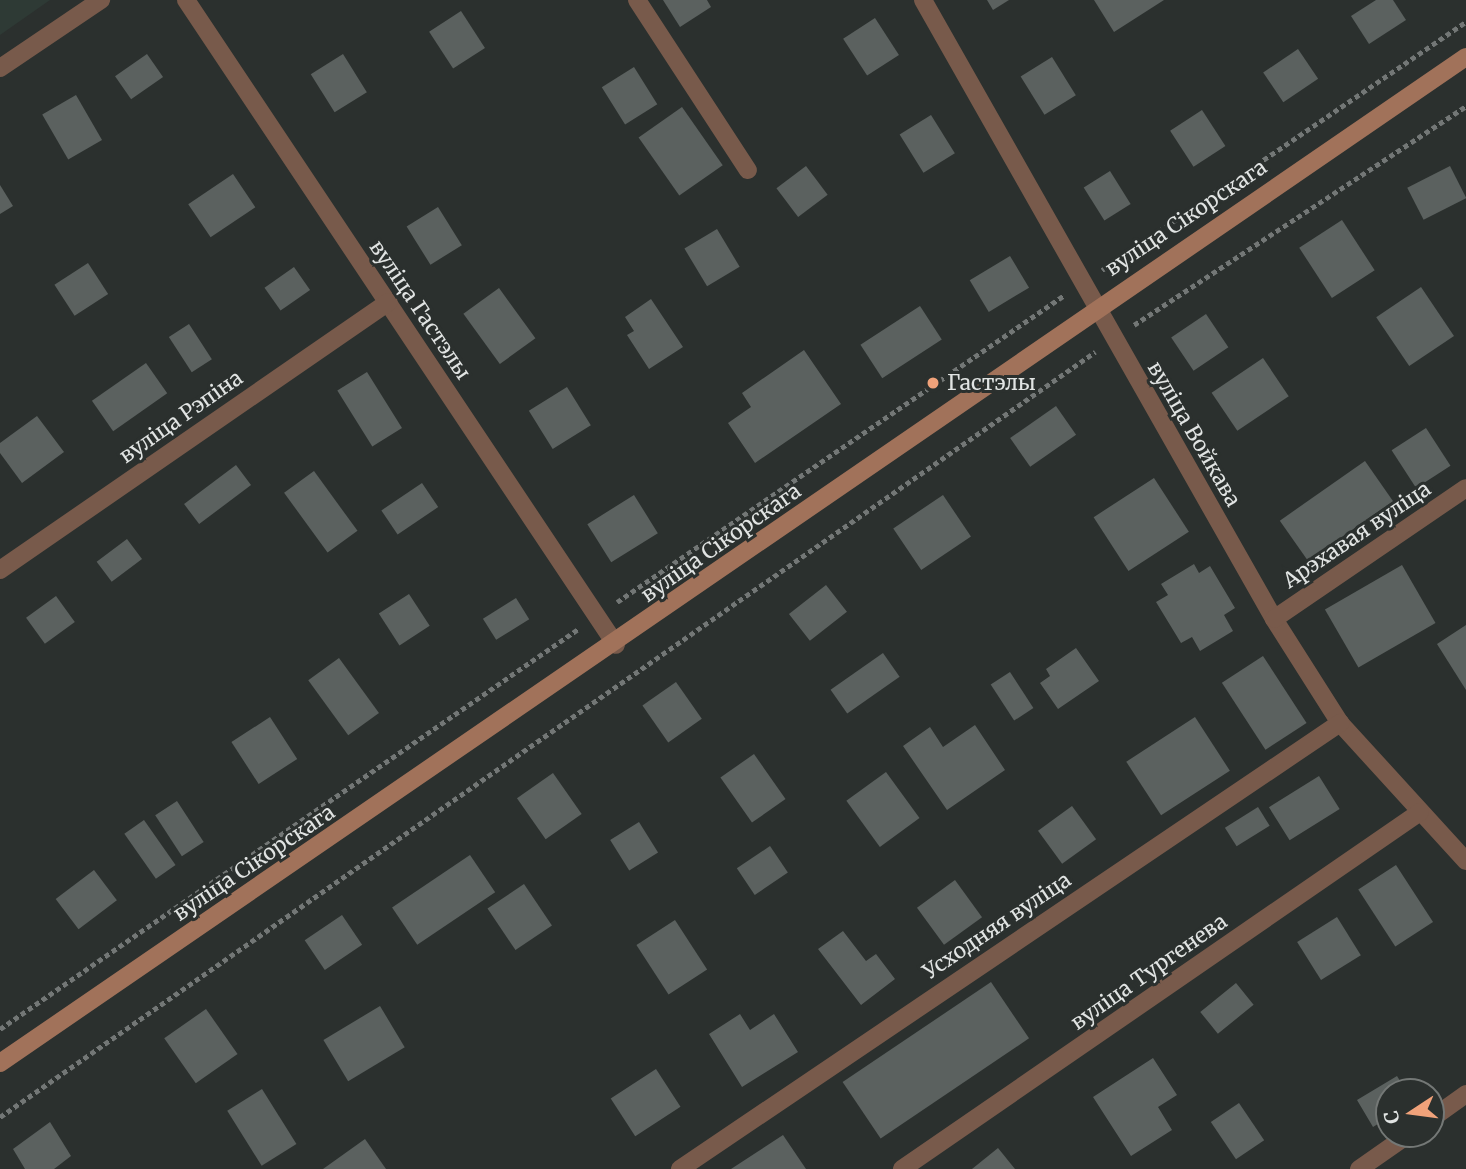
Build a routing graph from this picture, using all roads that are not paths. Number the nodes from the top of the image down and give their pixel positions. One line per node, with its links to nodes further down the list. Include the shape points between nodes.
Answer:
1 (101, 0): 6 (street)
2 (186, 0): 8 (street, вуліца Гастэлы)
3 (637, 0): 7 (street)
4 (923, 0): 9 (street, вуліца Войкава)
5 (1466, 57): 9 (street, вуліца Сікорскага)
6 (0, 68)
7 (748, 170)
8 (388, 302): 11 (street, вуліца Рэпіна); 13 (street, вуліца Гастэлы)
9 (1095, 307): 12 (street, вуліца Войкава); 13 (street, вуліца Сікорскага)
10 (1466, 488): 12 (street, Арэхавая вуліца)
11 (0, 570)
12 (1274, 619): 14 (street, вуліца Войкава)
13 (616, 645): 17 (street, вуліца Сікорскага)
14 (1340, 723): 15 (street, вуліца Войкава); 21 (street, Усходняя вуліца)
15 (1420, 812): 16 (street, вуліца Войкава); 22 (street, вуліца Тургенева)
16 (1466, 860)
17 (0, 1063)
18 (1466, 1094): 19 (street)
19 (1445, 1109)
20 (1389, 1148): 23 (street)
21 (680, 1169)
22 (902, 1169)
23 (1359, 1169)

